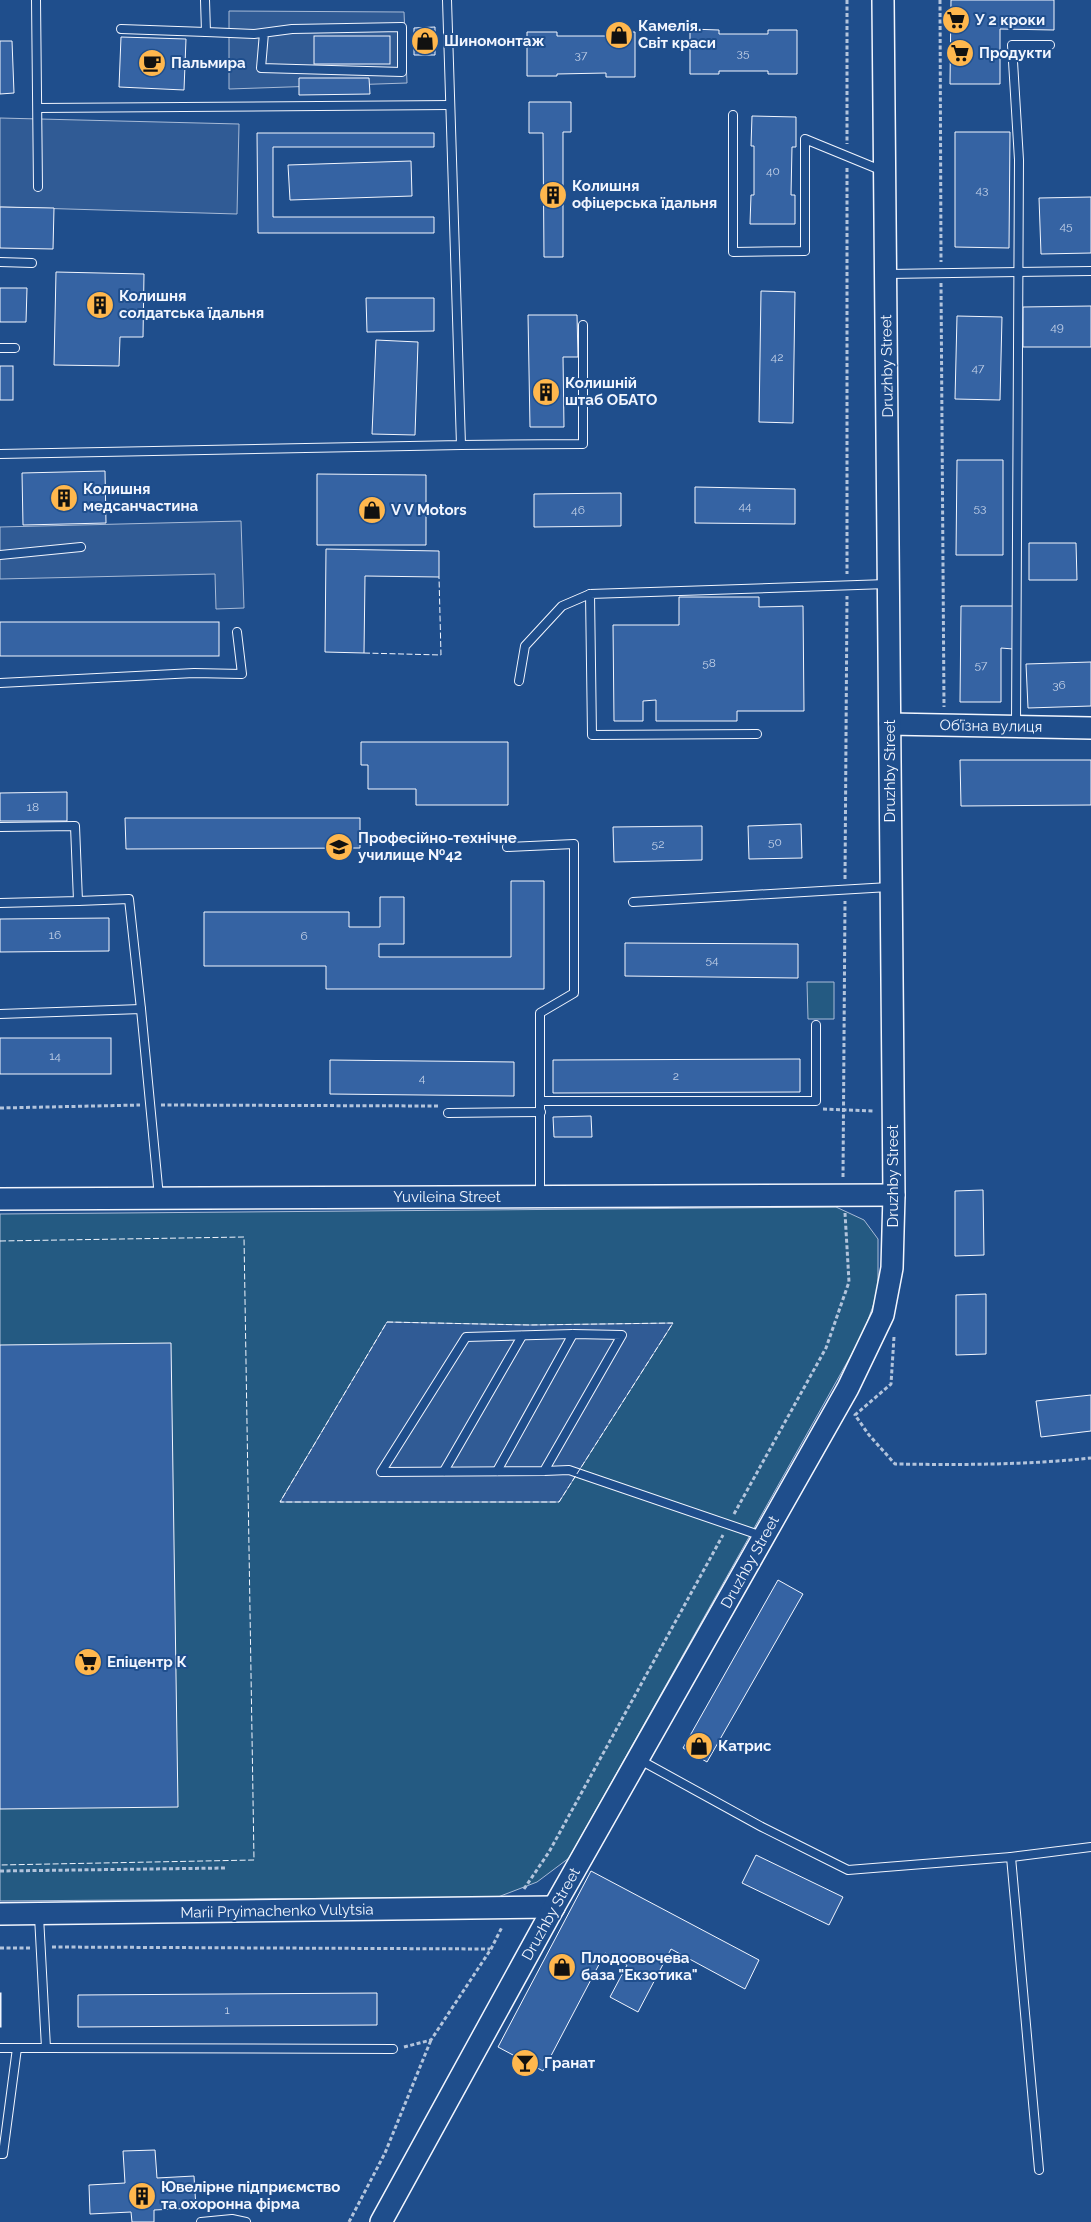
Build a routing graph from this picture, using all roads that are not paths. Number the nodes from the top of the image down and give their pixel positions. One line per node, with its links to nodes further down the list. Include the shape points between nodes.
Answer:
1 (36, 0): 10 (lane)
2 (205, 0): 6 (lane)
3 (447, 0): 9 (lane)
4 (883, 0): 12 (street, Druzhby Street)
5 (121, 29): 6 (lane)
6 (206, 32): 7 (lane)
7 (264, 33): 7 (lane, via 292,29 402,27 402,72 261,68)
8 (1050, 45): 18 (lane, via 1012,45 1018,160)
9 (450, 105): 10 (lane); 22 (lane)
10 (38, 108): 13 (lane)
11 (733, 115): 12 (lane, via 733,252 806,251 805,139)
12 (885, 172): 17 (street, Druzhby Street)
13 (38, 187)
14 (0, 262): 15 (lane)
15 (32, 263)
16 (1091, 271): 18 (lane)
17 (886, 274): 18 (lane); 26 (street, Druzhby Street)
18 (1018, 274): 32 (lane)
19 (583, 325): 22 (lane, via 583,444)
20 (0, 348): 21 (lane)
21 (16, 348)
22 (461, 445): 23 (lane)
23 (0, 454)
24 (81, 547): 25 (lane)
25 (0, 556)
26 (889, 584): 27 (lane); 31 (street, Druzhby Street)
27 (590, 594): 29 (lane, via 562,606 524,646); 34 (lane, via 592,735)
28 (237, 632): 30 (lane, via 242,674 194,672)
29 (519, 681)
30 (0, 683)
31 (890, 724): 32 (street, Об’їзна вулиця); 37 (street, Druzhby Street)
32 (1016, 726): 33 (street, Об’їзна вулиця)
33 (1091, 728)
34 (758, 734)
35 (0, 826): 38 (lane, via 75,826)
36 (507, 847): 44 (lane, via 574,844 574,992 540,1013)
37 (891, 886): 39 (lane); 47 (street, Druzhby Street)
38 (78, 901): 40 (lane); 41 (lane, via 128,899)
39 (634, 902)
40 (0, 903)
41 (141, 1009): 42 (lane); 49 (lane)
42 (0, 1014)
43 (816, 1025): 44 (lane, via 816,1101)
44 (540, 1101): 46 (lane)
45 (446, 1110): 46 (lane)
46 (541, 1112): 48 (lane)
47 (894, 1195): 48 (street, Yuvileina Street); 56 (street, Druzhby Street, via 892,1268 883,1315 848,1388)
48 (540, 1197): 49 (street, Yuvileina Street)
49 (159, 1198): 50 (street, Yuvileina Street)
50 (0, 1199)
51 (574, 1334): 52 (lane); 54 (lane); 55 (lane, via 622,1334)
52 (522, 1336): 53 (lane); 53 (lane, via 466,1337 381,1472)
53 (444, 1471): 54 (lane)
54 (497, 1471): 55 (lane)
55 (544, 1471): 56 (lane, via 569,1470)
56 (764, 1537): 57 (street, Druzhby Street)
57 (638, 1759): 59 (lane, via 848,1870); 60 (street, Druzhby Street)
58 (1091, 1847): 59 (lane)
59 (1011, 1857): 68 (lane)
60 (554, 1907): 61 (street, Marii Pryimachenko Vulytsia); 71 (street, Druzhby Street)
61 (39, 1913): 62 (street, Marii Pryimachenko Vulytsia); 65 (lane)
62 (0, 1914)
63 (0, 2048): 64 (lane)
64 (17, 2048): 65 (lane); 67 (lane)
65 (46, 2048): 66 (lane)
66 (394, 2050)
67 (1, 2156)
68 (1039, 2170)
69 (201, 2222): 70 (lane, via 232,2219)
70 (246, 2222)
71 (381, 2222)

